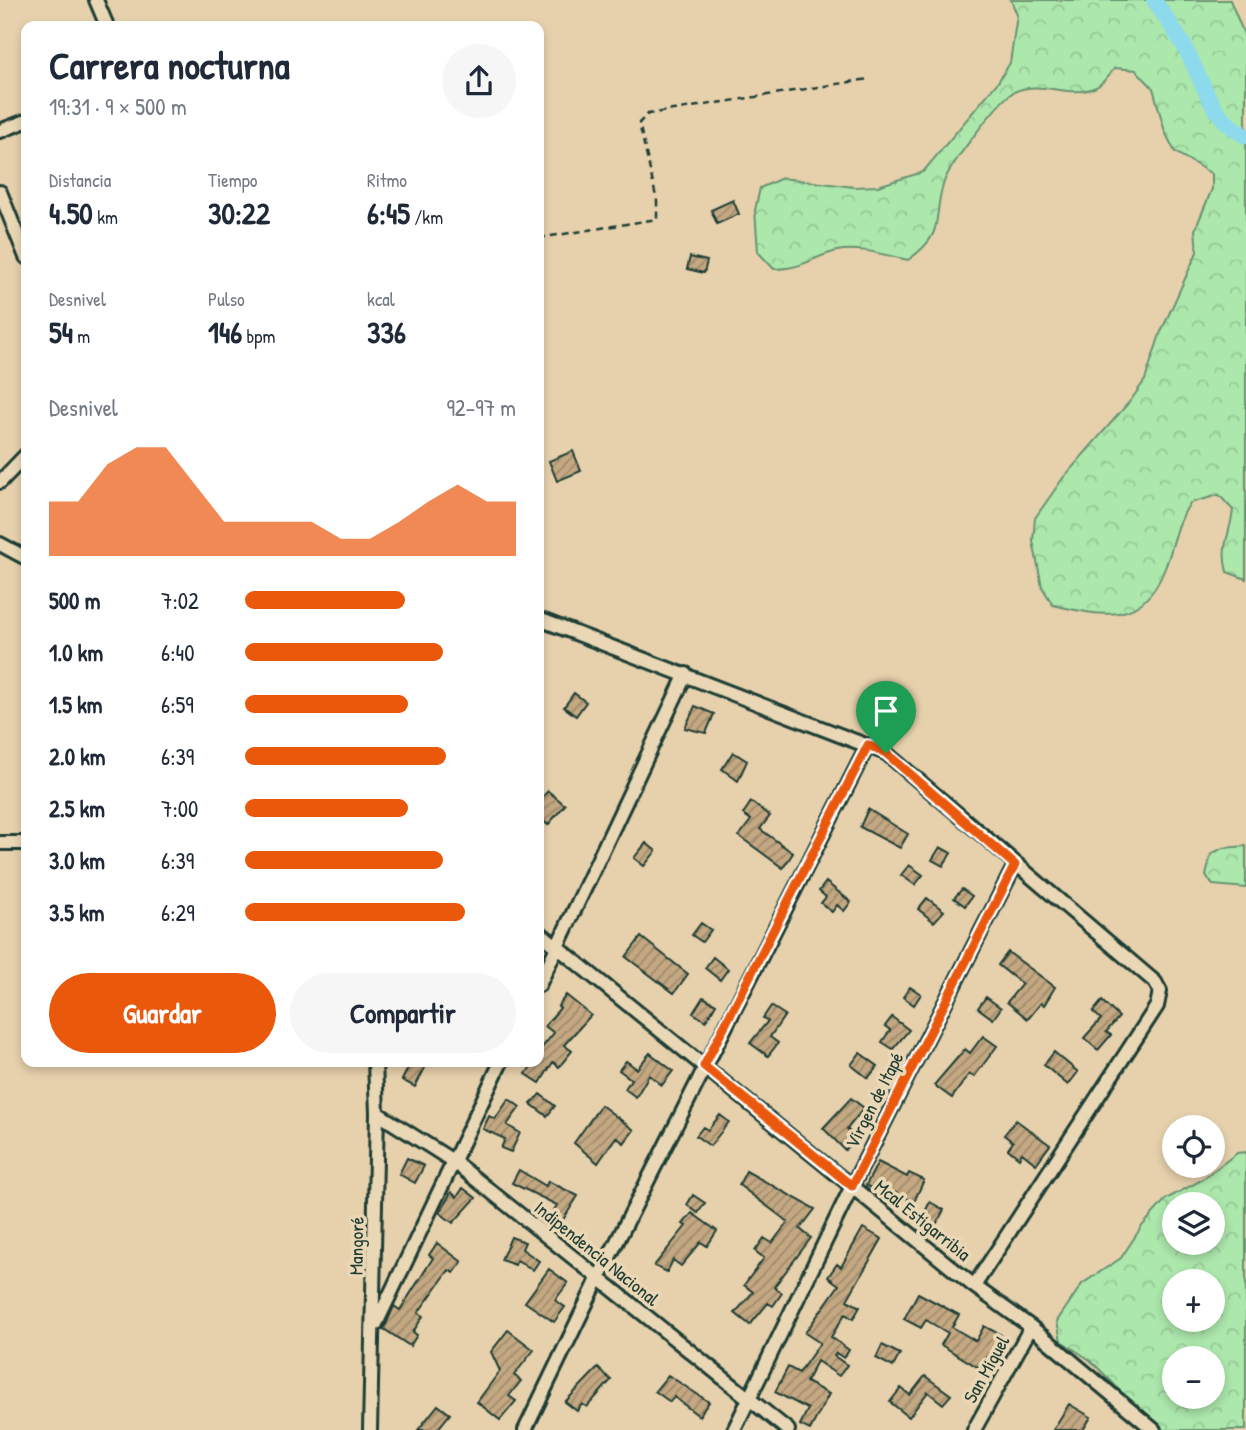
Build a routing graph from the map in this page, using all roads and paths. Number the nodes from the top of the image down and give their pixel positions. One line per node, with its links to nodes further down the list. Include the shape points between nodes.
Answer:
1 (96, 0): 2 (street)
2 (105, 21)
3 (869, 79): 7 (path, via 648,114 639,123 657,219)
4 (21, 123): 5 (street)
5 (0, 131)
6 (0, 191): 8 (street)
7 (544, 237)
8 (21, 244)
9 (21, 460): 10 (street)
10 (0, 482)
11 (0, 544): 12 (street)
12 (21, 555)
13 (544, 621): 14 (street)
14 (686, 674): 15 (street); 20 (street)
15 (868, 745): 18 (street, via 886,753); 22 (street)
16 (0, 843): 17 (street)
17 (21, 843)
18 (1015, 865): 27 (street, Virgen de Itapé); 29 (street, via 1155,982 1160,999)
19 (544, 936): 20 (street, Mcal Estigarribia)
20 (558, 947): 21 (street); 22 (street, Mcal Estigarribia)
21 (544, 975)
22 (704, 1066): 27 (street, Mcal Estigarribia); 28 (street)
23 (375, 1067): 25 (street, Mangoré)
24 (499, 1067): 26 (street)
25 (377, 1113): 26 (street, Indipendencia Nacional); 31 (street, Mangoré)
26 (453, 1161): 28 (street, Indipendencia Nacional); 31 (street)
27 (852, 1186): 29 (street, Mcal Estigarribia); 32 (street, Virgen de Itapé)
28 (598, 1279): 32 (street, Indipendencia Nacional); 34 (street)
29 (974, 1286): 30 (street, Mcal Estigarribia)
30 (1031, 1327): 37 (street, San Miguel); 38 (street, Mcal Estigarribia)
31 (374, 1330): 33 (street, Mangoré)
32 (750, 1398): 35 (street, Virgen de Itapé); 36 (street, Indipendencia Nacional)
33 (370, 1430)
34 (525, 1430)
35 (734, 1430)
36 (788, 1430)
37 (974, 1430)
38 (1154, 1430)

